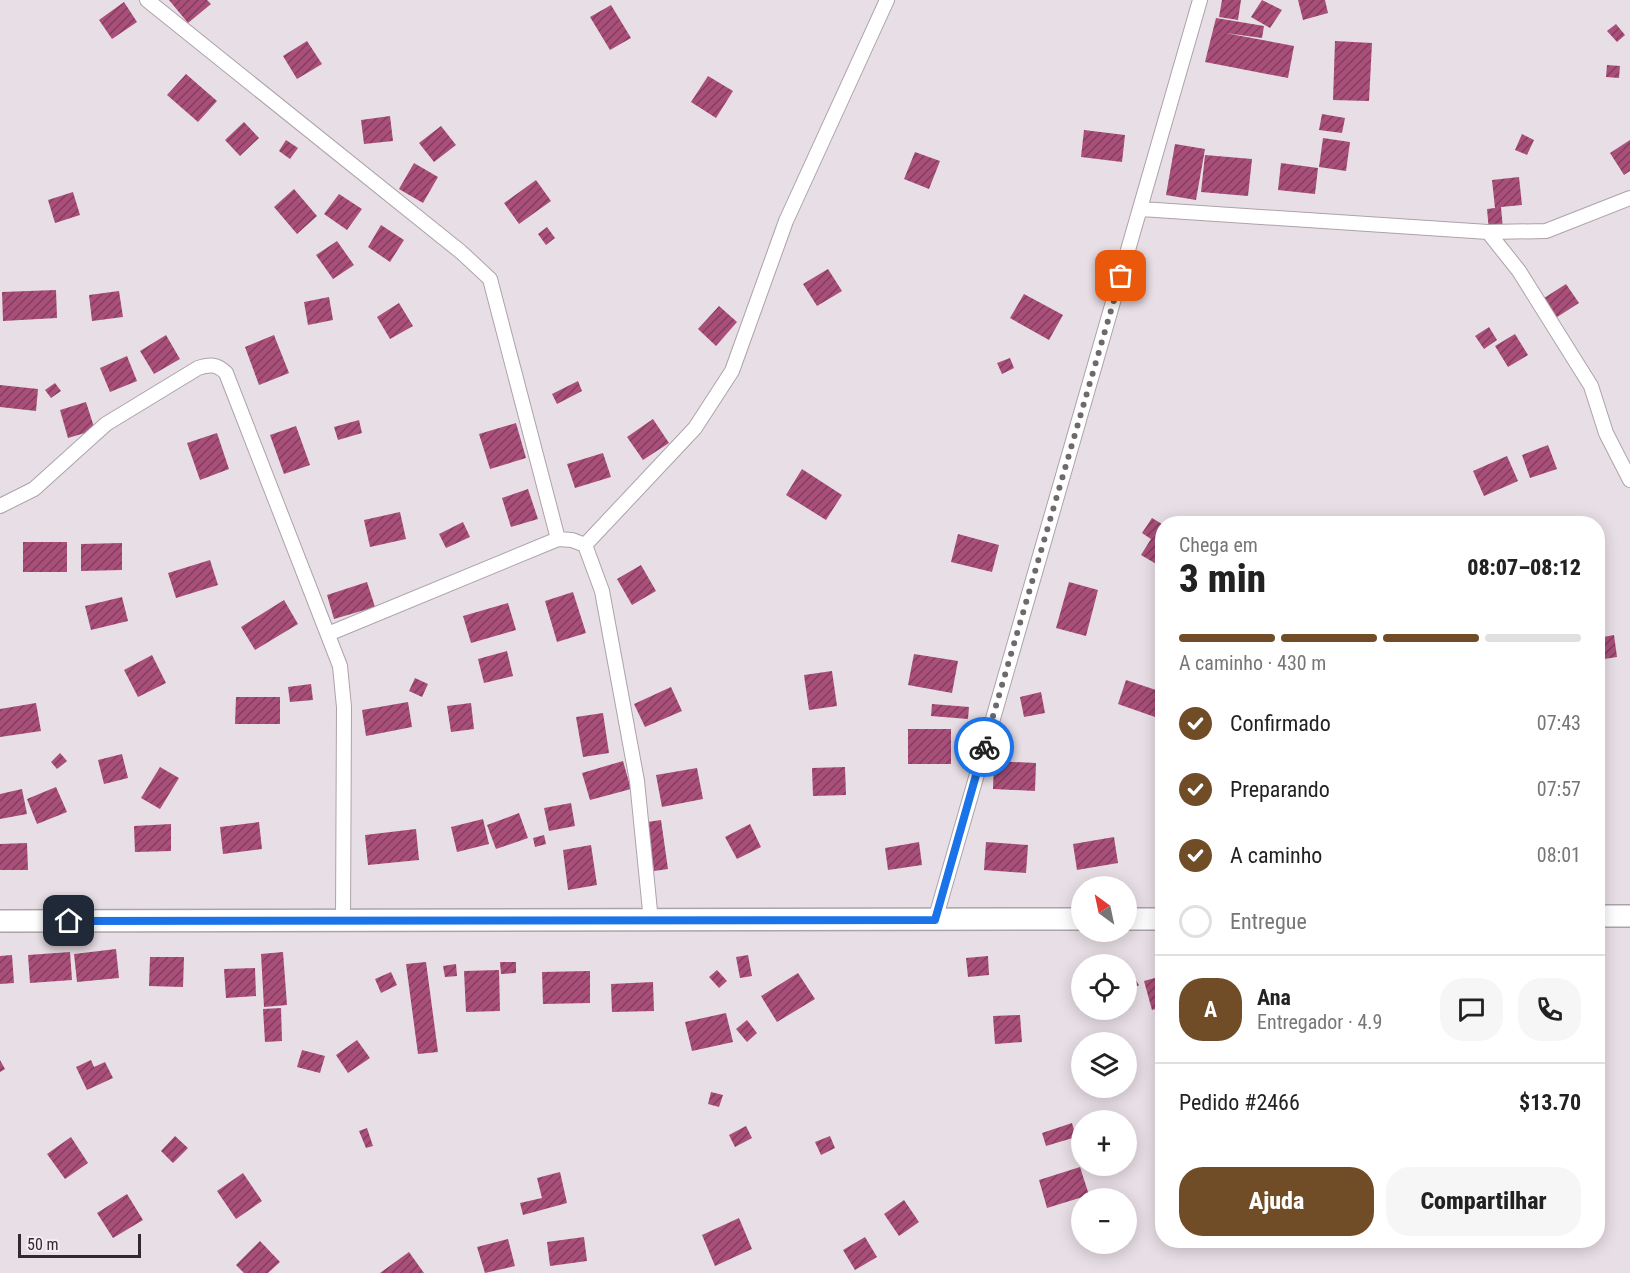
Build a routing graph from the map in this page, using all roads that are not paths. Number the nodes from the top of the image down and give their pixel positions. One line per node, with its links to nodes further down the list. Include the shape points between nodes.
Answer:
1 (147, 0): 9 (street, via 490,279)
2 (887, 0): 10 (street, via 786,221 732,371 695,428)
3 (1200, 0): 5 (street)
4 (1630, 198): 6 (street, via 1546,231)
5 (1141, 209): 6 (street); 17 (street)
6 (1488, 232): 7 (street, via 1519,271 1591,386 1606,433)
7 (1630, 480)
8 (0, 506): 11 (street, via 34,489 106,424 198,368 219,366 226,373)
9 (558, 539): 10 (street); 11 (street)
10 (585, 545): 20 (street, via 602,591 635,770)
11 (328, 634): 19 (street, via 340,666 344,707)
12 (1605, 916): 13 (main road)
13 (1630, 916)
14 (1071, 919): 17 (main road)
15 (1137, 919): 16 (main road)
16 (1155, 919)
17 (935, 920): 20 (main road)
18 (0, 921): 19 (main road)
19 (342, 921): 20 (main road)
20 (651, 921)

